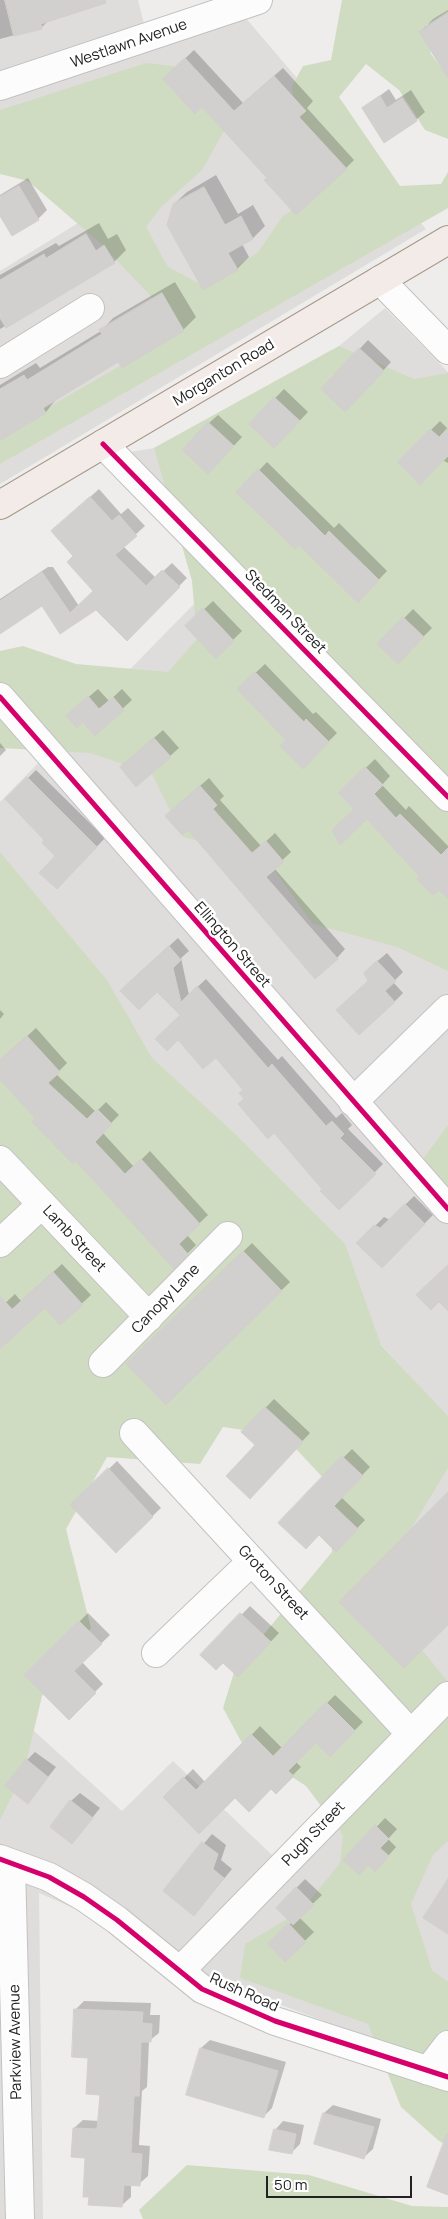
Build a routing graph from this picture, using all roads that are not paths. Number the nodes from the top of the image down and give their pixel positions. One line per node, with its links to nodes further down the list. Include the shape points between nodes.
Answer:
1 (256, 0): 2 (street, Westlawn Avenue)
2 (0, 86)
3 (448, 240): 4 (main road, Morganton Road)
4 (380, 280): 6 (street); 8 (main road, Morganton Road)
5 (90, 308): 7 (street)
6 (448, 350)
7 (0, 364)
8 (103, 444): 9 (main road, Morganton Road); 11 (street, Stedman Street)
9 (0, 505)
10 (0, 697): 13 (street, Ellington Street)
11 (448, 797)
12 (448, 1009): 13 (street)
13 (353, 1102): 16 (street, Ellington Street)
14 (0, 1160): 15 (street, Lamb Street)
15 (42, 1204): 18 (street); 19 (street, Lamb Street)
16 (448, 1209)
17 (228, 1236): 19 (street, Canopy Lane)
18 (0, 1243)
19 (149, 1317): 20 (street, Canopy Lane)
20 (103, 1363)
21 (134, 1433): 22 (street, Groton Street)
22 (252, 1561): 23 (street); 25 (street, Groton Street)
23 (156, 1654)
24 (448, 1696): 25 (street, Pugh Street)
25 (412, 1734): 27 (street, Pugh Street)
26 (6, 1862): 27 (street, Rush Road, via 49,1877 84,1897); 30 (street, Parkview Avenue)
27 (180, 1971): 29 (street, Rush Road, via 202,1989 275,2021)
28 (448, 2045): 29 (street)
29 (438, 2074)
30 (20, 2219)

